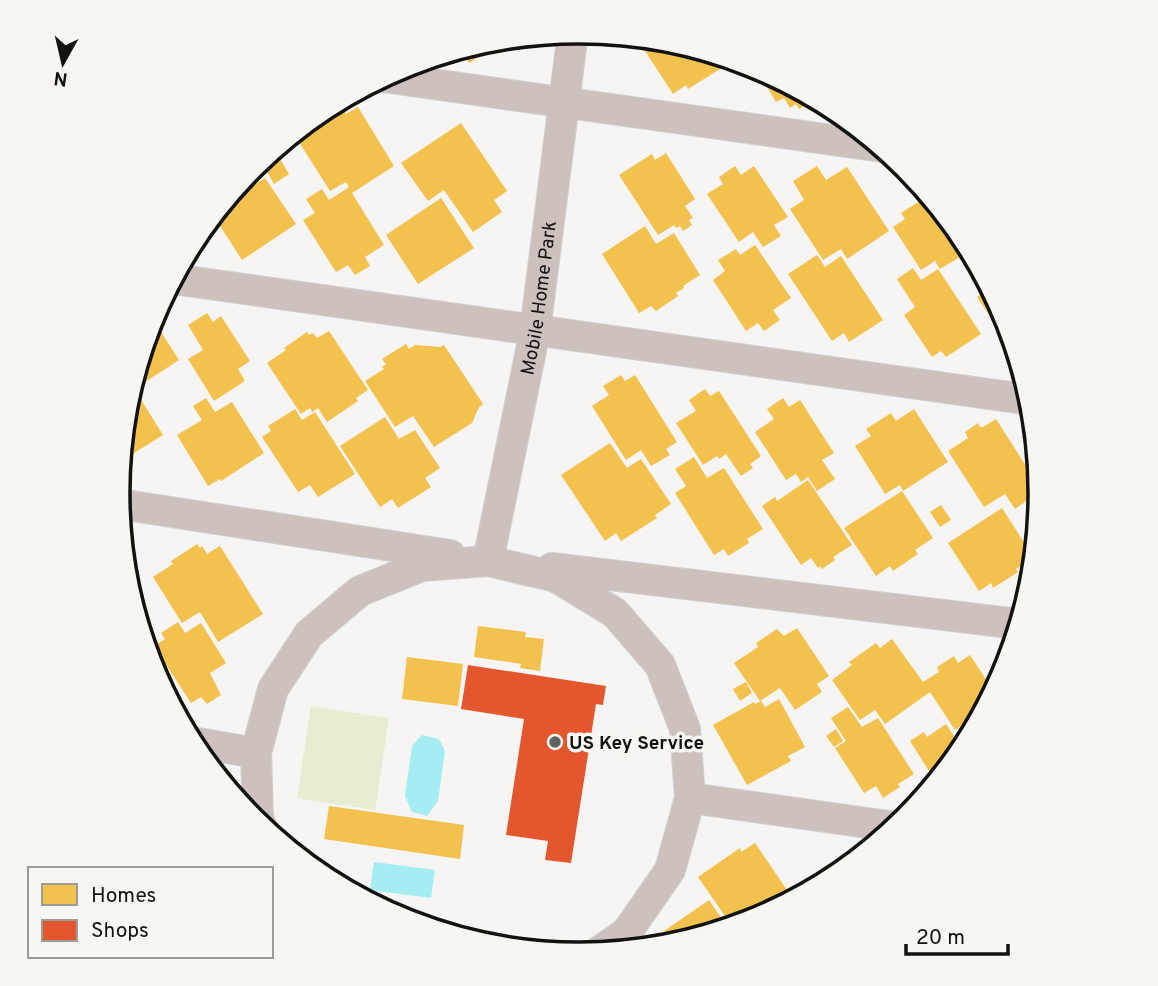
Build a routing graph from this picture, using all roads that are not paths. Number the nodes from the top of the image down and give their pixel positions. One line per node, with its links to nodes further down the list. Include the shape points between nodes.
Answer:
1 (571, 44): 3 (street, Mobile Home Park)
2 (403, 80): 3 (street)
3 (564, 102): 4 (street); 6 (street, Mobile Home Park)
4 (861, 144)
5 (183, 280): 6 (street)
6 (535, 331): 7 (street); 9 (street, Mobile Home Park)
7 (1018, 398)
8 (130, 506): 9 (street)
9 (488, 561): 10 (street); 12 (street, via 422,566 360,591 309,634 273,689); 13 (street, via 556,576 615,613 660,665 685,729)
10 (1009, 623)
11 (207, 745): 12 (street)
12 (256, 753): 14 (street)
13 (690, 798): 15 (street); 16 (street, via 670,870 627,932)
14 (258, 807)
15 (882, 825)
16 (615, 940)

